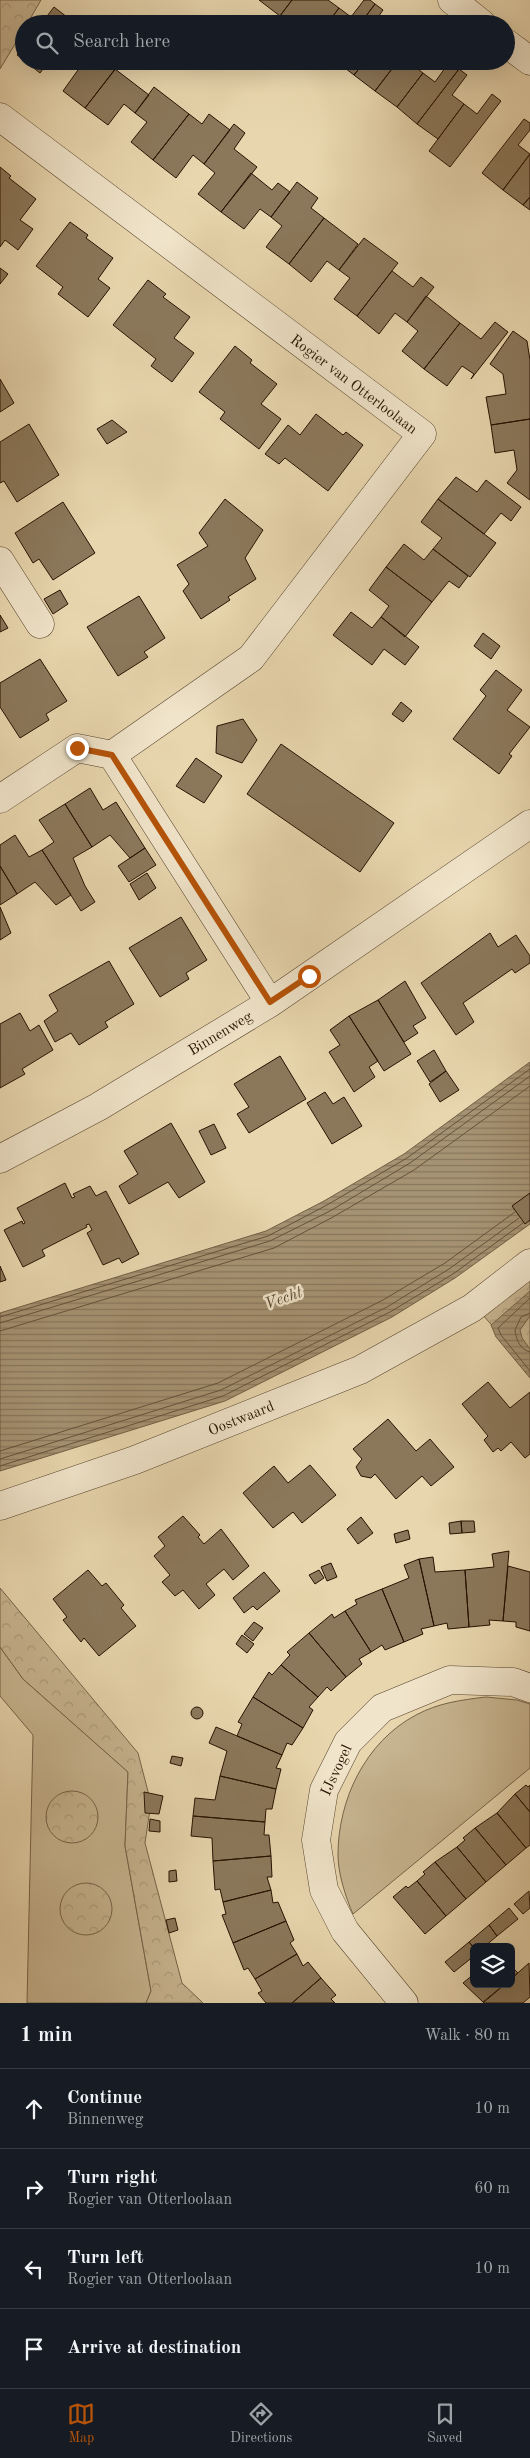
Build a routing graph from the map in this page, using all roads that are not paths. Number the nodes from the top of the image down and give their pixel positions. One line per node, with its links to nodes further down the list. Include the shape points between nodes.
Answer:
1 (455, 1): 2 (street)
2 (471, 15)
3 (515, 50): 4 (street)
4 (530, 61)
5 (0, 117): 8 (street, Rogier van Otterloolaan, via 422,434 251,658)
6 (0, 562): 7 (street)
7 (40, 624)
8 (112, 755): 9 (street, via 77,748); 11 (street)
9 (0, 798)
10 (530, 824): 11 (street, Binnenweg)
11 (270, 1002): 12 (street, Binnenweg, via 98,1107)
12 (0, 1158)
13 (530, 1263): 14 (street, Oostwaard, via 472,1308 360,1370 135,1460)
14 (0, 1506)
15 (530, 1688): 16 (street, IJsvogel, via 513,1682 450,1680 382,1708 348,1742 324,1790 316,1840 324,1890 345,1931)
16 (404, 2003)

